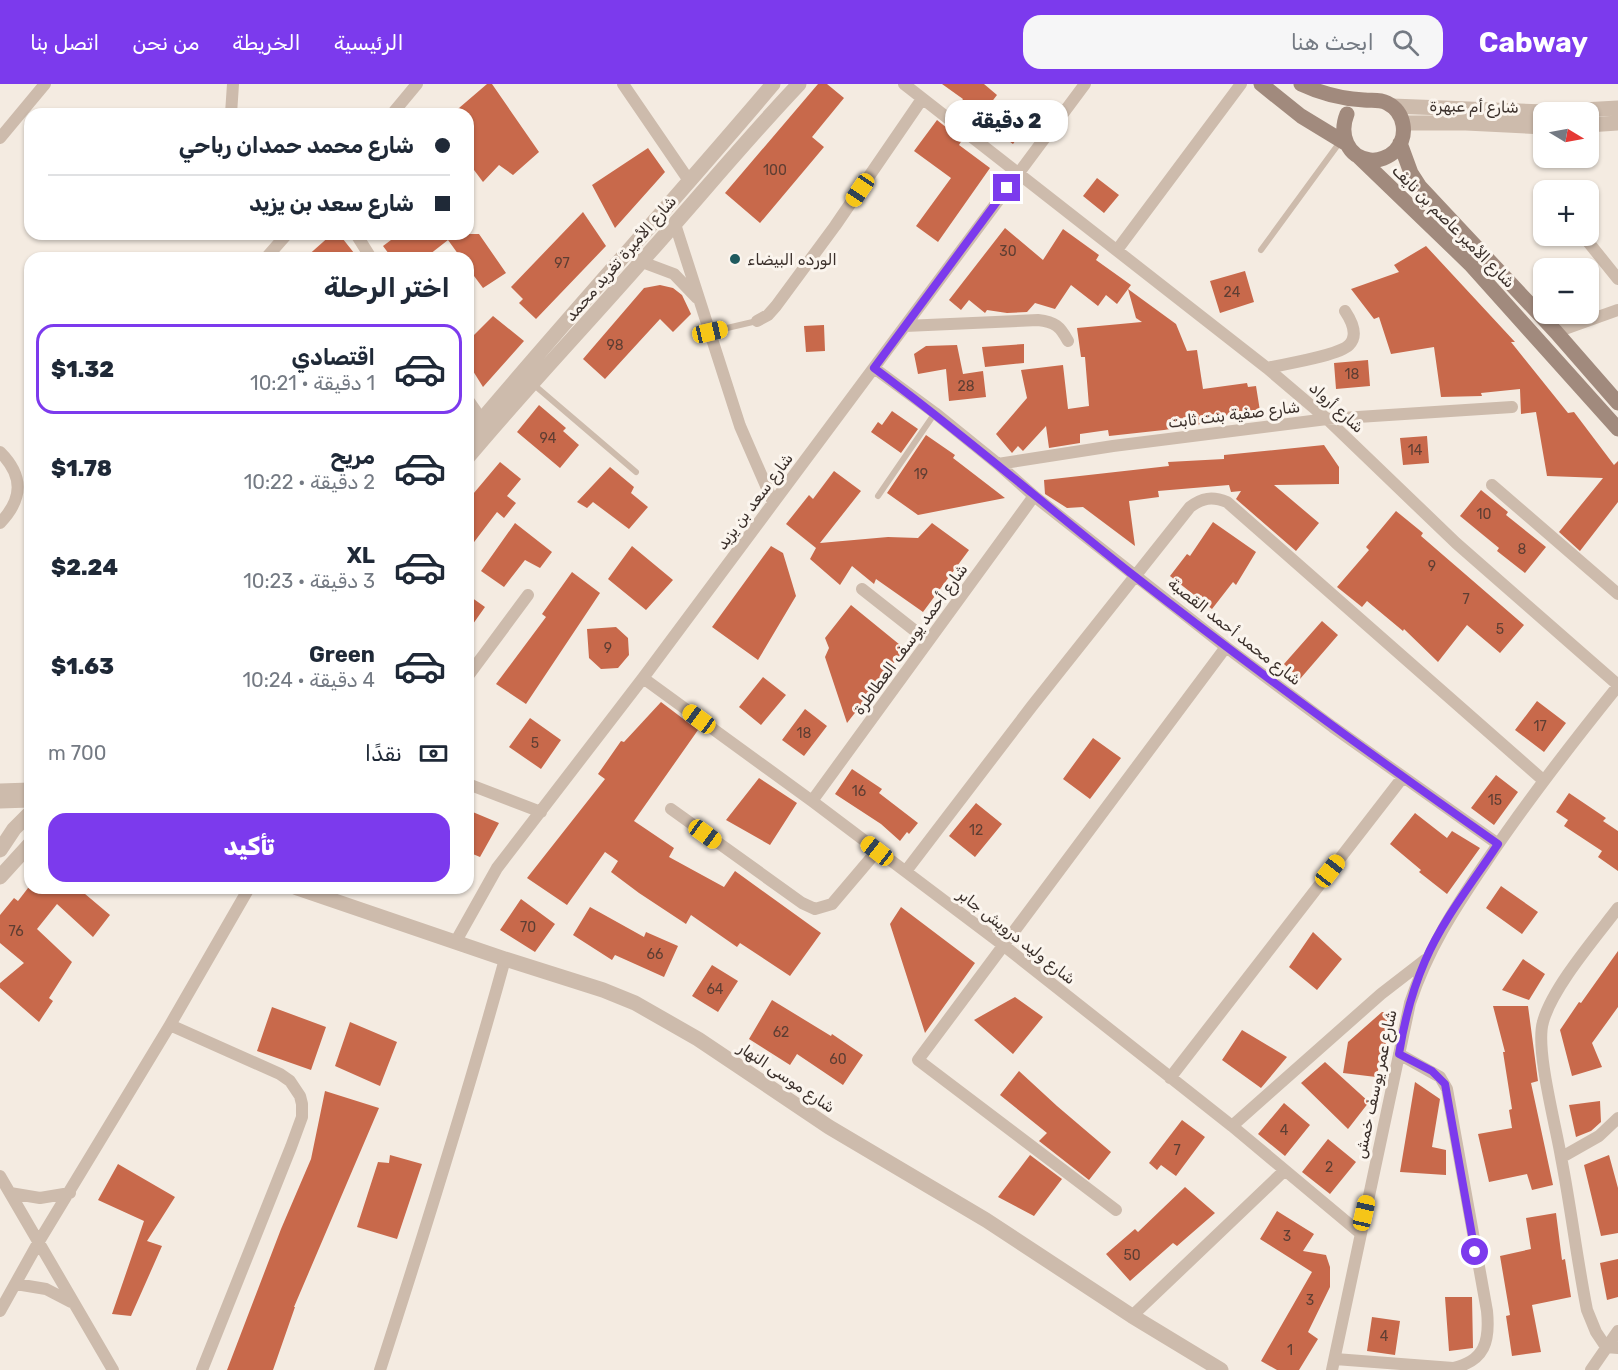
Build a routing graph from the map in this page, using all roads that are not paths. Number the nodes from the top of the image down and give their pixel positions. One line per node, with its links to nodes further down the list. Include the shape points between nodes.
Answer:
1 (45, 84): 15 (street)
2 (233, 84): 16 (street)
3 (417, 84): 17 (street)
4 (623, 84): 30 (street)
5 (773, 84): 30 (street, شارع الأميرة تغريد محمد)
6 (799, 84): 31 (street, شارع الأميرة تغريد محمد)
7 (904, 84): 12 (street, شارع أرواد)
8 (1085, 84): 29 (street, شارع سعد بن يزيد)
9 (1241, 84): 34 (street)
10 (1261, 84): 26 (main road)
11 (1301, 84): 13 (main road, via 1319,92)
12 (922, 99): 29 (street, شارع أرواد); 42 (street, via 776,306)
13 (1365, 101): 14 (main road, via 1380,100); 20 (street)
14 (1392, 106): 18 (street, شارع أم عبهرة, via 1546,112); 21 (main road)
15 (25, 108)
16 (231, 108)
17 (397, 108)
18 (1618, 108)
19 (24, 109): 25 (street)
20 (1347, 114): 26 (main road)
21 (1403, 123): 24 (street, شارع أم عبهرة); 27 (main road)
22 (1618, 123): 23 (street)
23 (1599, 124)
24 (1533, 126)
25 (0, 138)
26 (1343, 143): 28 (main road); 35 (lane)
27 (1400, 143): 28 (main road, via 1383,159); 45 (main road, شارع الأمير عاصم بن نايف, via 1420,187)
28 (1359, 157): 57 (main road, شارع الأمير عاصم بن نايف, via 1470,264)
29 (1018, 173): 34 (street, شارع أرواد); 43 (street, شارع سعد بن يزيد)
30 (690, 182): 55 (street, شارع الأميرة تغريد محمد)
31 (675, 224): 37 (street, شارع الأميرة تغريد محمد); 39 (street)
32 (282, 240): 36 (street)
33 (1591, 246): 38 (street)
34 (1117, 250): 48 (street, شارع أرواد)
35 (1262, 250)
36 (271, 252)
37 (642, 262): 39 (street, via 674,274); 49 (street, شارع الأميرة تغريد محمد)
38 (1618, 279)
39 (700, 302): 44 (street)
40 (1618, 310): 45 (street)
41 (1344, 311): 48 (street, via 1353,326 1347,347)
42 (757, 321): 44 (lane)
43 (905, 326): 46 (street, via 1052,321); 47 (street, شارع سعد بن يزيد)
44 (710, 332): 65 (street, via 740,426)
45 (1556, 332): 50 (main road, شارع الأمير عاصم بن نايف)
46 (1068, 341)
47 (874, 368): 53 (street, شارع محمد أحمد القصبة); 65 (street, شارع سعد بن يزيد)
48 (1267, 368): 54 (street, شارع أرواد)
49 (532, 383): 58 (street, شارع الأميرة تغريد محمد); 61 (lane)
50 (1618, 403)
51 (1512, 407): 54 (street, شارع صفية بنت ثابت)
52 (474, 409): 55 (street)
53 (935, 413): 60 (street, شارع محمد أحمد القصبة); 63 (lane)
54 (1327, 419): 60 (street, شارع صفية بنت ثابت); 75 (street, شارع أرواد, via 1456,543)
55 (482, 420): 56 (street, شارع الأميرة تغريد محمد)
56 (474, 429)
57 (1618, 429)
58 (474, 450)
59 (0, 452): 66 (street, via 18,481 16,501)
60 (999, 464): 64 (street, شارع محمد أحمد القصبة)
61 (636, 472)
62 (1492, 485): 69 (street)
63 (878, 496)
64 (1034, 496): 67 (street, شارع محمد أحمد القصبة); 71 (street, شارع أحمد يوسف العطاطرة)
65 (773, 502): 74 (street, شارع سعد بن يزيد)
66 (0, 524)
67 (1136, 577): 72 (street, شارع محمد أحمد القصبة); 77 (street, via 1197,501 1208,498 1227,502); 91 (street)
68 (862, 589): 71 (street)
69 (1618, 594)
70 (528, 595): 73 (street)
71 (928, 641): 83 (street, شارع أحمد يوسف العطاطرة)
72 (1226, 647): 76 (street, شارع محمد أحمد القصبة); 97 (street)
73 (474, 668)
74 (643, 678): 83 (street, شارع وليد درويش جابر); 85 (street, شارع سعد بن يزيد)
75 (1618, 685): 77 (street, شارع عمر يوسف خمش)
76 (1403, 777): 87 (street, شارع محمد أحمد القصبة); 102 (street)
77 (1543, 780): 87 (street, شارع عمر يوسف خمش)
78 (474, 786): 85 (street)
79 (24, 790): 80 (street)
80 (0, 791)
81 (24, 800): 82 (street)
82 (0, 801)
83 (812, 801): 90 (street, شارع وليد درويش جابر)
84 (671, 809): 90 (street, via 815,909 832,904)
85 (541, 812): 96 (street, شارع سعد بن يزيد, via 497,868)
86 (24, 819): 88 (street)
87 (1498, 844): 99 (street, شارع عمر يوسف خمش)
88 (0, 850)
89 (24, 851): 92 (street)
90 (877, 851): 91 (street, شارع وليد درويش جابر)
91 (906, 872): 97 (street, شارع وليد درويش جابر)
92 (0, 877)
93 (246, 894): 100 (street)
94 (315, 894): 96 (street, شارع موسى النهار)
95 (1618, 908): 105 (street, via 1552,1000 1541,1030)
96 (456, 941): 98 (street, شارع موسى النهار)
97 (1003, 945): 102 (street, شارع وليد درويش جابر); 110 (street, via 918,1060)
98 (505, 959): 116 (street, شارع موسى النهار, via 603,990 660,1017); 122 (street)
99 (1426, 959): 101 (street, شارع عمر يوسف خمش, via 1410,1003); 104 (street)
100 (170, 1025): 108 (street); 121 (street, via 280,1074 296,1087 302,1104 302,1117 291,1147)
101 (1399, 1054): 111 (street, شارع عمر يوسف خمش); 119 (street, via 1440,1077 1447,1089 1488,1335 1480,1354 1464,1366 1443,1369)
102 (1170, 1078): 104 (street, شارع وليد درويش جابر)
103 (1618, 1118): 105 (street, via 1599,1136)
104 (1232, 1126): 106 (street, شارع وليد درويش جابر)
105 (1562, 1157): 118 (street, via 1587,1310 1596,1332)
106 (1284, 1171): 111 (street, شارع وليد درويش جابر); 116 (street)
107 (0, 1176): 109 (street)
108 (70, 1192): 109 (street, via 40,1198); 112 (street)
109 (10, 1193): 112 (street)
110 (1116, 1210)
111 (1360, 1233): 119 (street, شارع عمر يوسف خمش)
112 (38, 1244): 113 (street); 114 (street)
113 (16, 1284): 114 (street, via 46,1289); 115 (street)
114 (73, 1303): 120 (street)
115 (0, 1311)
116 (1132, 1316): 123 (street, شارع موسى النهار)
117 (1618, 1331): 118 (street)
118 (1612, 1347): 124 (street)
119 (1334, 1364)
120 (113, 1370)
121 (202, 1370)
122 (380, 1370)
123 (1221, 1370)
124 (1591, 1370)

